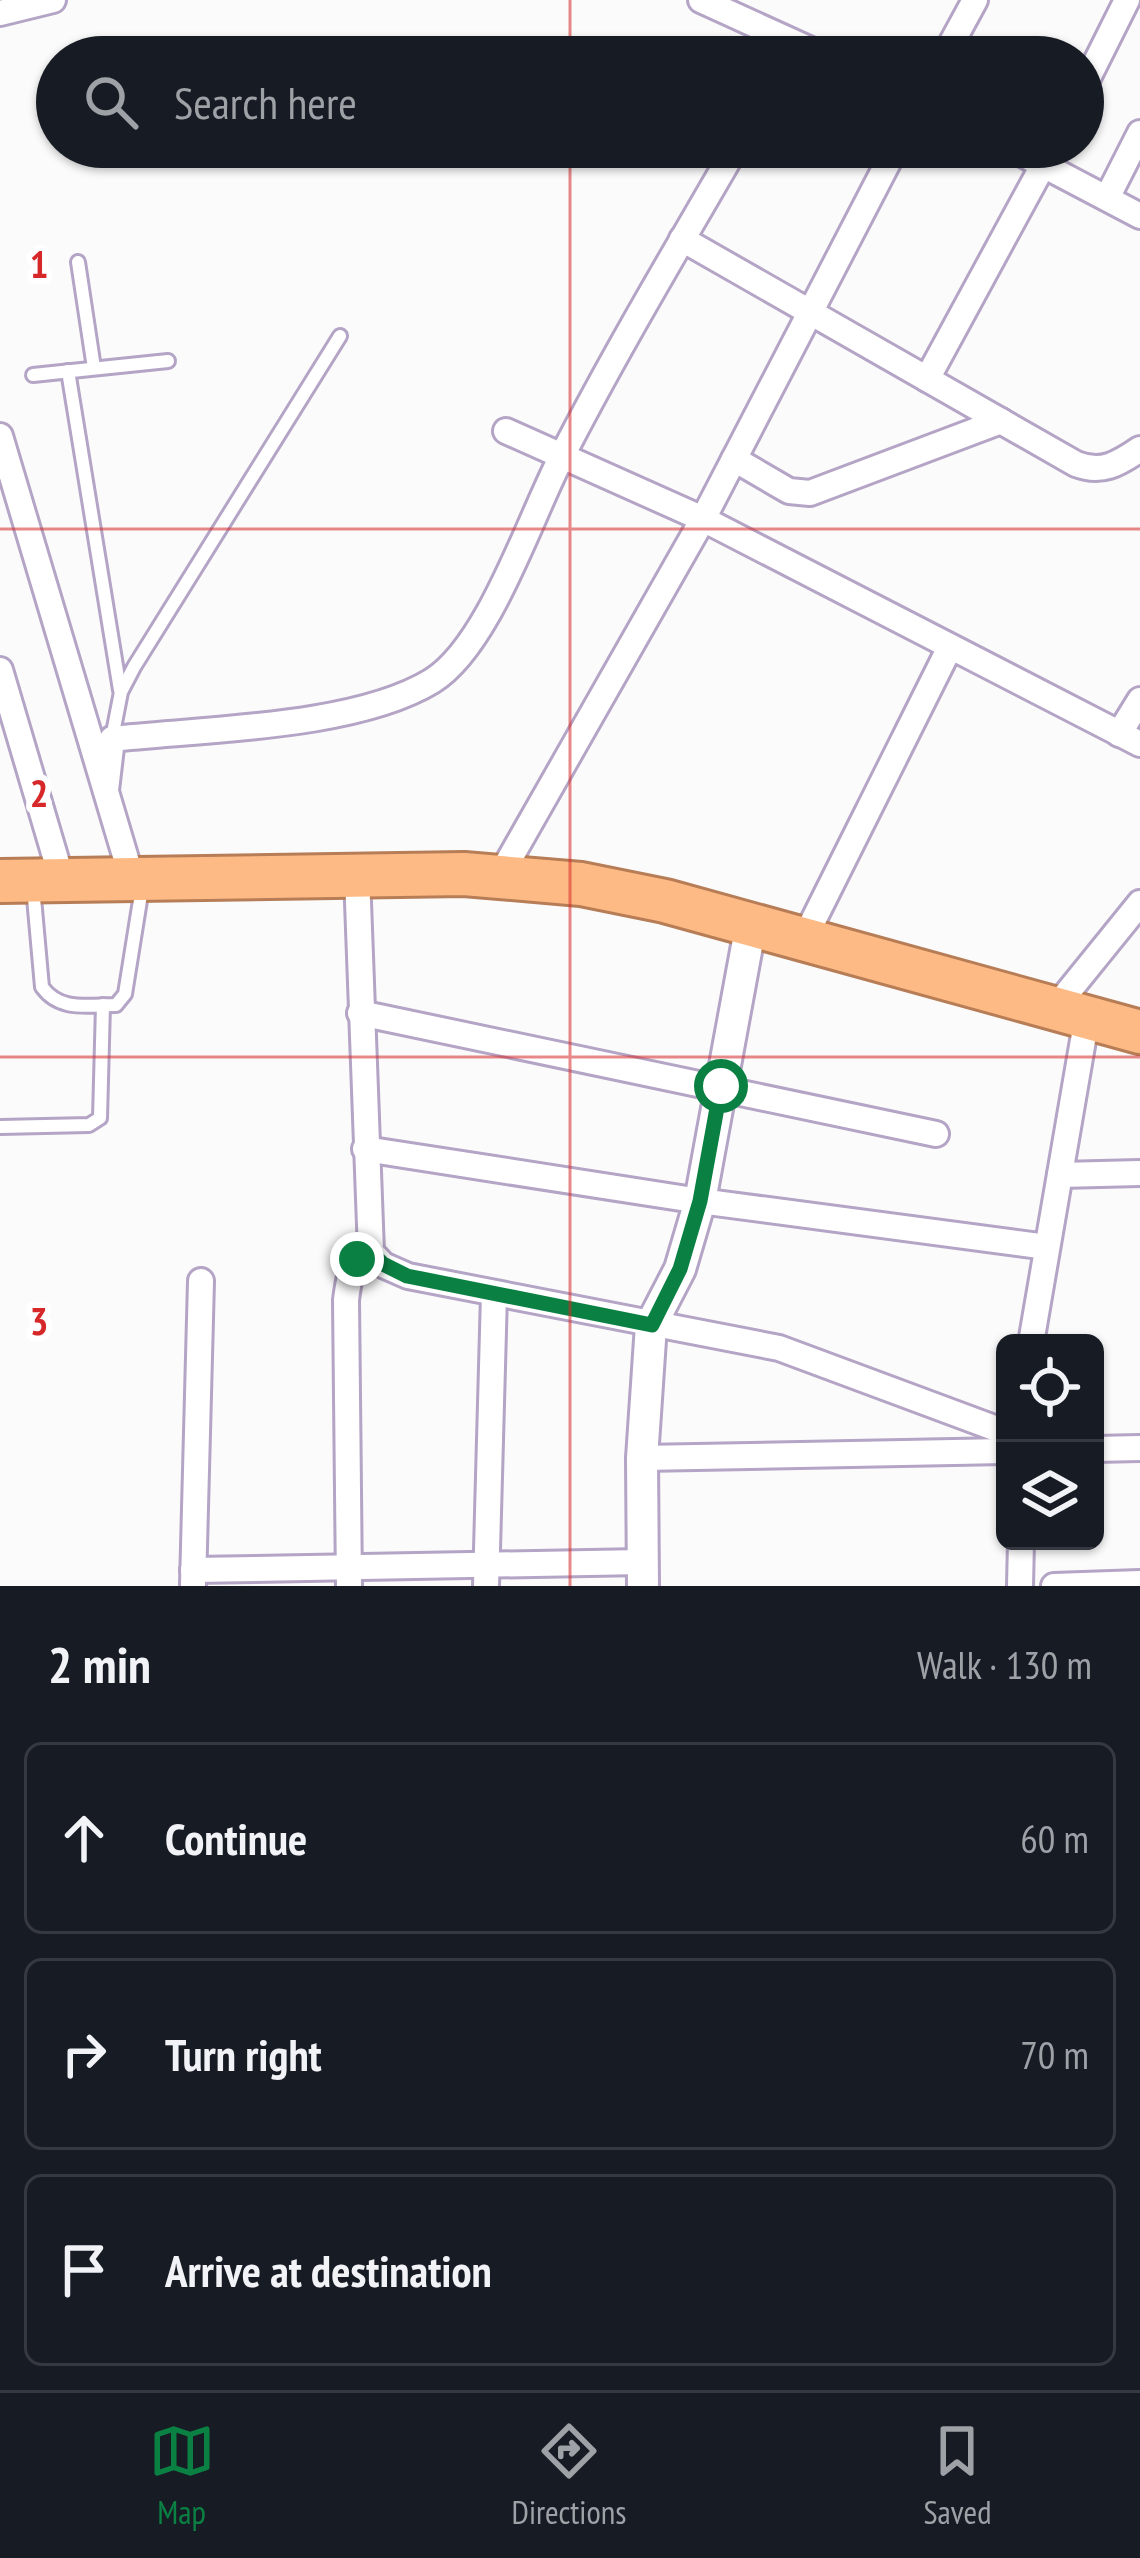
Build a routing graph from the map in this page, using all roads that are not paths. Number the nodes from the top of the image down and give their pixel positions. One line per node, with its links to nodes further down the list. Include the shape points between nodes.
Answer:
1 (701, 0): 6 (street)
2 (975, 0): 7 (street)
3 (1127, 0): 8 (street)
4 (47, 1): 5 (street)
5 (0, 13)
6 (767, 36)
7 (955, 36)
8 (1104, 46)
9 (1140, 134): 14 (street)
10 (724, 168): 16 (street)
11 (885, 168): 18 (street)
12 (1042, 168): 24 (street)
13 (1065, 168): 14 (street)
14 (1107, 199): 15 (street)
15 (1140, 216)
16 (682, 239): 18 (street); 29 (street)
17 (78, 262): 21 (lane)
18 (808, 311): 24 (street); 30 (street)
19 (340, 336): 36 (lane)
20 (168, 361): 21 (lane)
21 (94, 368): 22 (lane)
22 (68, 371): 23 (lane); 36 (lane)
23 (33, 375)
24 (927, 379): 25 (street)
25 (1001, 421): 28 (street, via 1094,471); 30 (street, via 810,493 789,491)
26 (506, 431): 29 (street)
27 (0, 436): 32 (street)
28 (1140, 449)
29 (562, 456): 31 (street); 38 (street, via 471,646 435,680 347,713)
30 (734, 458): 31 (street)
31 (704, 519): 34 (street); 41 (street)
32 (26, 523): 33 (street); 40 (street)
33 (0, 531)
34 (950, 646): 39 (street); 47 (street)
35 (0, 670): 44 (street)
36 (121, 692): 38 (lane)
37 (1140, 700): 39 (street)
38 (112, 739): 40 (street)
39 (1130, 739)
40 (106, 790): 43 (street)
41 (501, 874): 42 (highway); 46 (highway, via 602,888)
42 (357, 875): 43 (highway); 49 (street)
43 (138, 879): 44 (highway); 48 (lane, via 125,994)
44 (31, 880): 48 (lane, via 42,987 70,1006)
45 (1140, 903): 50 (street)
46 (752, 924): 47 (highway); 52 (street)
47 (804, 939): 50 (highway)
48 (103, 1005): 53 (lane, via 100,1118)
49 (359, 1013): 52 (street); 55 (street)
50 (1071, 1013): 51 (highway); 57 (street)
51 (1140, 1032)
52 (721, 1086): 54 (street); 58 (street)
53 (0, 1127)
54 (936, 1134)
55 (365, 1148): 58 (street); 60 (street)
56 (1140, 1173): 57 (street)
57 (1060, 1175): 59 (street)
58 (700, 1201): 59 (street); 63 (street)
59 (1047, 1246): 64 (street)
60 (371, 1252): 62 (street, via 407,1276); 73 (street, via 357,1259 346,1300)
61 (201, 1281): 74 (street)
62 (494, 1294): 63 (street); 72 (street)
63 (652, 1325): 65 (street, via 778,1348); 69 (street)
64 (1032, 1334)
65 (996, 1429)
66 (1140, 1448): 67 (street)
67 (1104, 1449)
68 (996, 1451): 69 (street)
69 (642, 1458): 71 (street)
70 (1021, 1550): 76 (street)
71 (643, 1574): 72 (street)
72 (486, 1575): 73 (street)
73 (349, 1576): 74 (street)
74 (193, 1578)
75 (1140, 1582): 77 (street)
76 (1020, 1586)
77 (1054, 1586)

